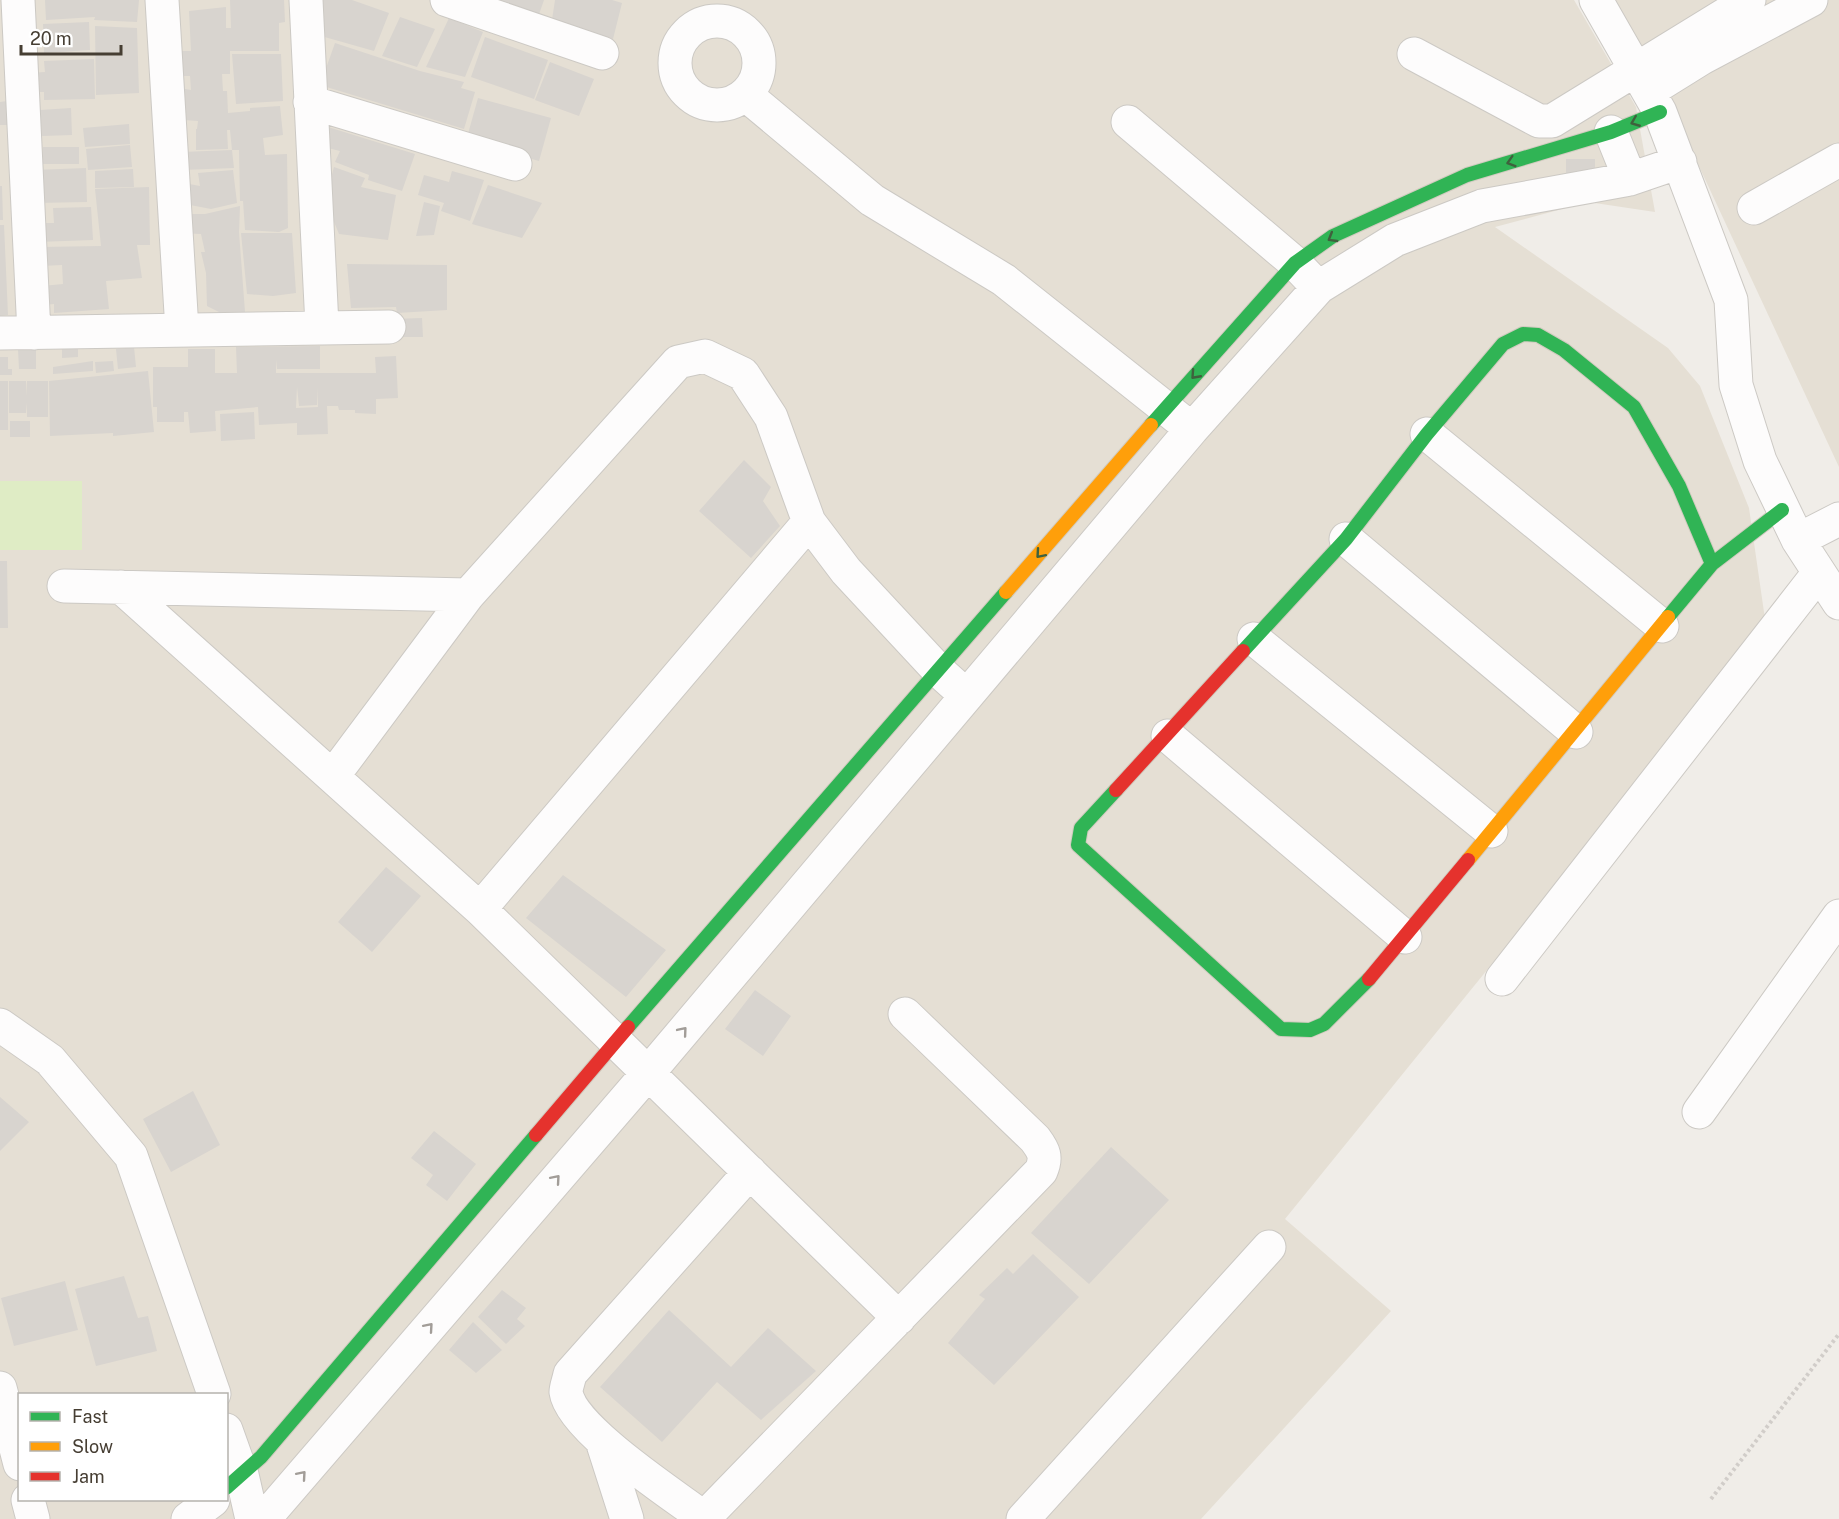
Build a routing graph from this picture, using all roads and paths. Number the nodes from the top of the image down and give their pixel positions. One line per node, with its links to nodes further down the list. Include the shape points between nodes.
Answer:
1 (18, 0): 26 (street)
2 (162, 0): 24 (street)
3 (306, 0): 12 (street)
4 (447, 0): 8 (street)
5 (1596, 0): 10 (street)
6 (1811, 0): 10 (street)
7 (1729, 5): 10 (street)
8 (602, 53)
9 (1414, 54): 10 (street, via 1539,121 1552,121 1585,98)
10 (1648, 90): 14 (street, one-way to 14); 16 (street)
11 (745, 94): 27 (street, via 872,200 1004,280)
12 (310, 102): 17 (street); 22 (street)
13 (1128, 122): 20 (street)
14 (1611, 132): 18 (street); 20 (street, one-way to 20, via 1467,175 1333,236)
15 (1839, 160): 19 (street)
16 (1680, 162): 18 (street); 30 (street, via 1731,300 1736,385 1760,461)
17 (515, 165)
18 (1630, 179): 21 (street, via 1482,206 1395,240)
19 (1754, 208)
20 (1295, 263): 21 (street); 27 (street, one-way to 27)
21 (1318, 287): 28 (street)
22 (322, 326): 23 (street); 24 (street)
23 (389, 327)
24 (182, 330): 26 (street)
25 (0, 333): 26 (street)
26 (34, 333)
27 (1166, 408): 28 (street); 33 (street)
28 (1192, 429): 36 (street)
29 (1427, 434): 34 (street); 37 (street, via 1503,344 1523,334 1538,335 1564,350 1634,407 1679,486); 43 (street)
30 (1782, 510): 35 (street); 37 (street)
31 (1839, 519): 35 (street)
32 (809, 522): 41 (street, via 765,409 743,374 705,356 678,362); 45 (street, via 846,571); 53 (street)
33 (1066, 524): 36 (street); 45 (street, one-way to 45)
34 (1346, 539): 44 (street); 47 (street)
35 (1798, 540): 38 (street)
36 (1093, 546): 46 (street)
37 (1712, 564): 43 (street)
38 (1818, 574): 42 (street); 56 (street)
39 (64, 586): 40 (street)
40 (121, 587): 41 (street); 49 (street)
41 (468, 595): 49 (street)
42 (1839, 603)
43 (1662, 626): 47 (street)
44 (1254, 639): 48 (street); 50 (street)
45 (939, 671): 46 (street); 51 (street)
46 (966, 695): 52 (street)
47 (1576, 732): 50 (street)
48 (1168, 736): 55 (street); 55 (street, via 1081,828 1078,844 1281,1029 1310,1030 1324,1024)
49 (333, 776): 53 (street)
50 (1491, 831): 55 (street)
51 (776, 858): 52 (street); 59 (street)
52 (808, 883): 60 (street, one-way to 52)
53 (480, 909): 59 (street)
54 (1839, 916): 61 (street)
55 (1405, 937)
56 (1502, 979)
57 (905, 1014): 66 (street, via 1035,1139 1046,1160 1041,1171)
58 (0, 1024): 69 (street, via 50,1060 130,1156)
59 (616, 1041): 60 (street); 64 (street)
60 (649, 1072): 62 (street); 65 (street, one-way to 60)
61 (1699, 1112)
62 (750, 1172): 66 (street); 71 (street, via 570,1374 566,1392 571,1404)
63 (1269, 1247): 83 (street)
64 (418, 1274): 65 (street); 73 (street)
65 (450, 1302): 80 (street, one-way to 65)
66 (899, 1318): 82 (street)
67 (1839, 1334): 74 (path)
68 (0, 1388): 72 (street)
69 (213, 1393)
70 (228, 1442): 73 (street)
71 (602, 1442): 81 (street); 82 (street)
72 (18, 1456)
73 (235, 1482): 79 (street)
74 (1711, 1499)
75 (28, 1501): 77 (street)
76 (212, 1501): 78 (street)
77 (33, 1519)
78 (188, 1519)
79 (252, 1519)
80 (264, 1519)
81 (627, 1519)
82 (704, 1519)
83 (1023, 1519)

